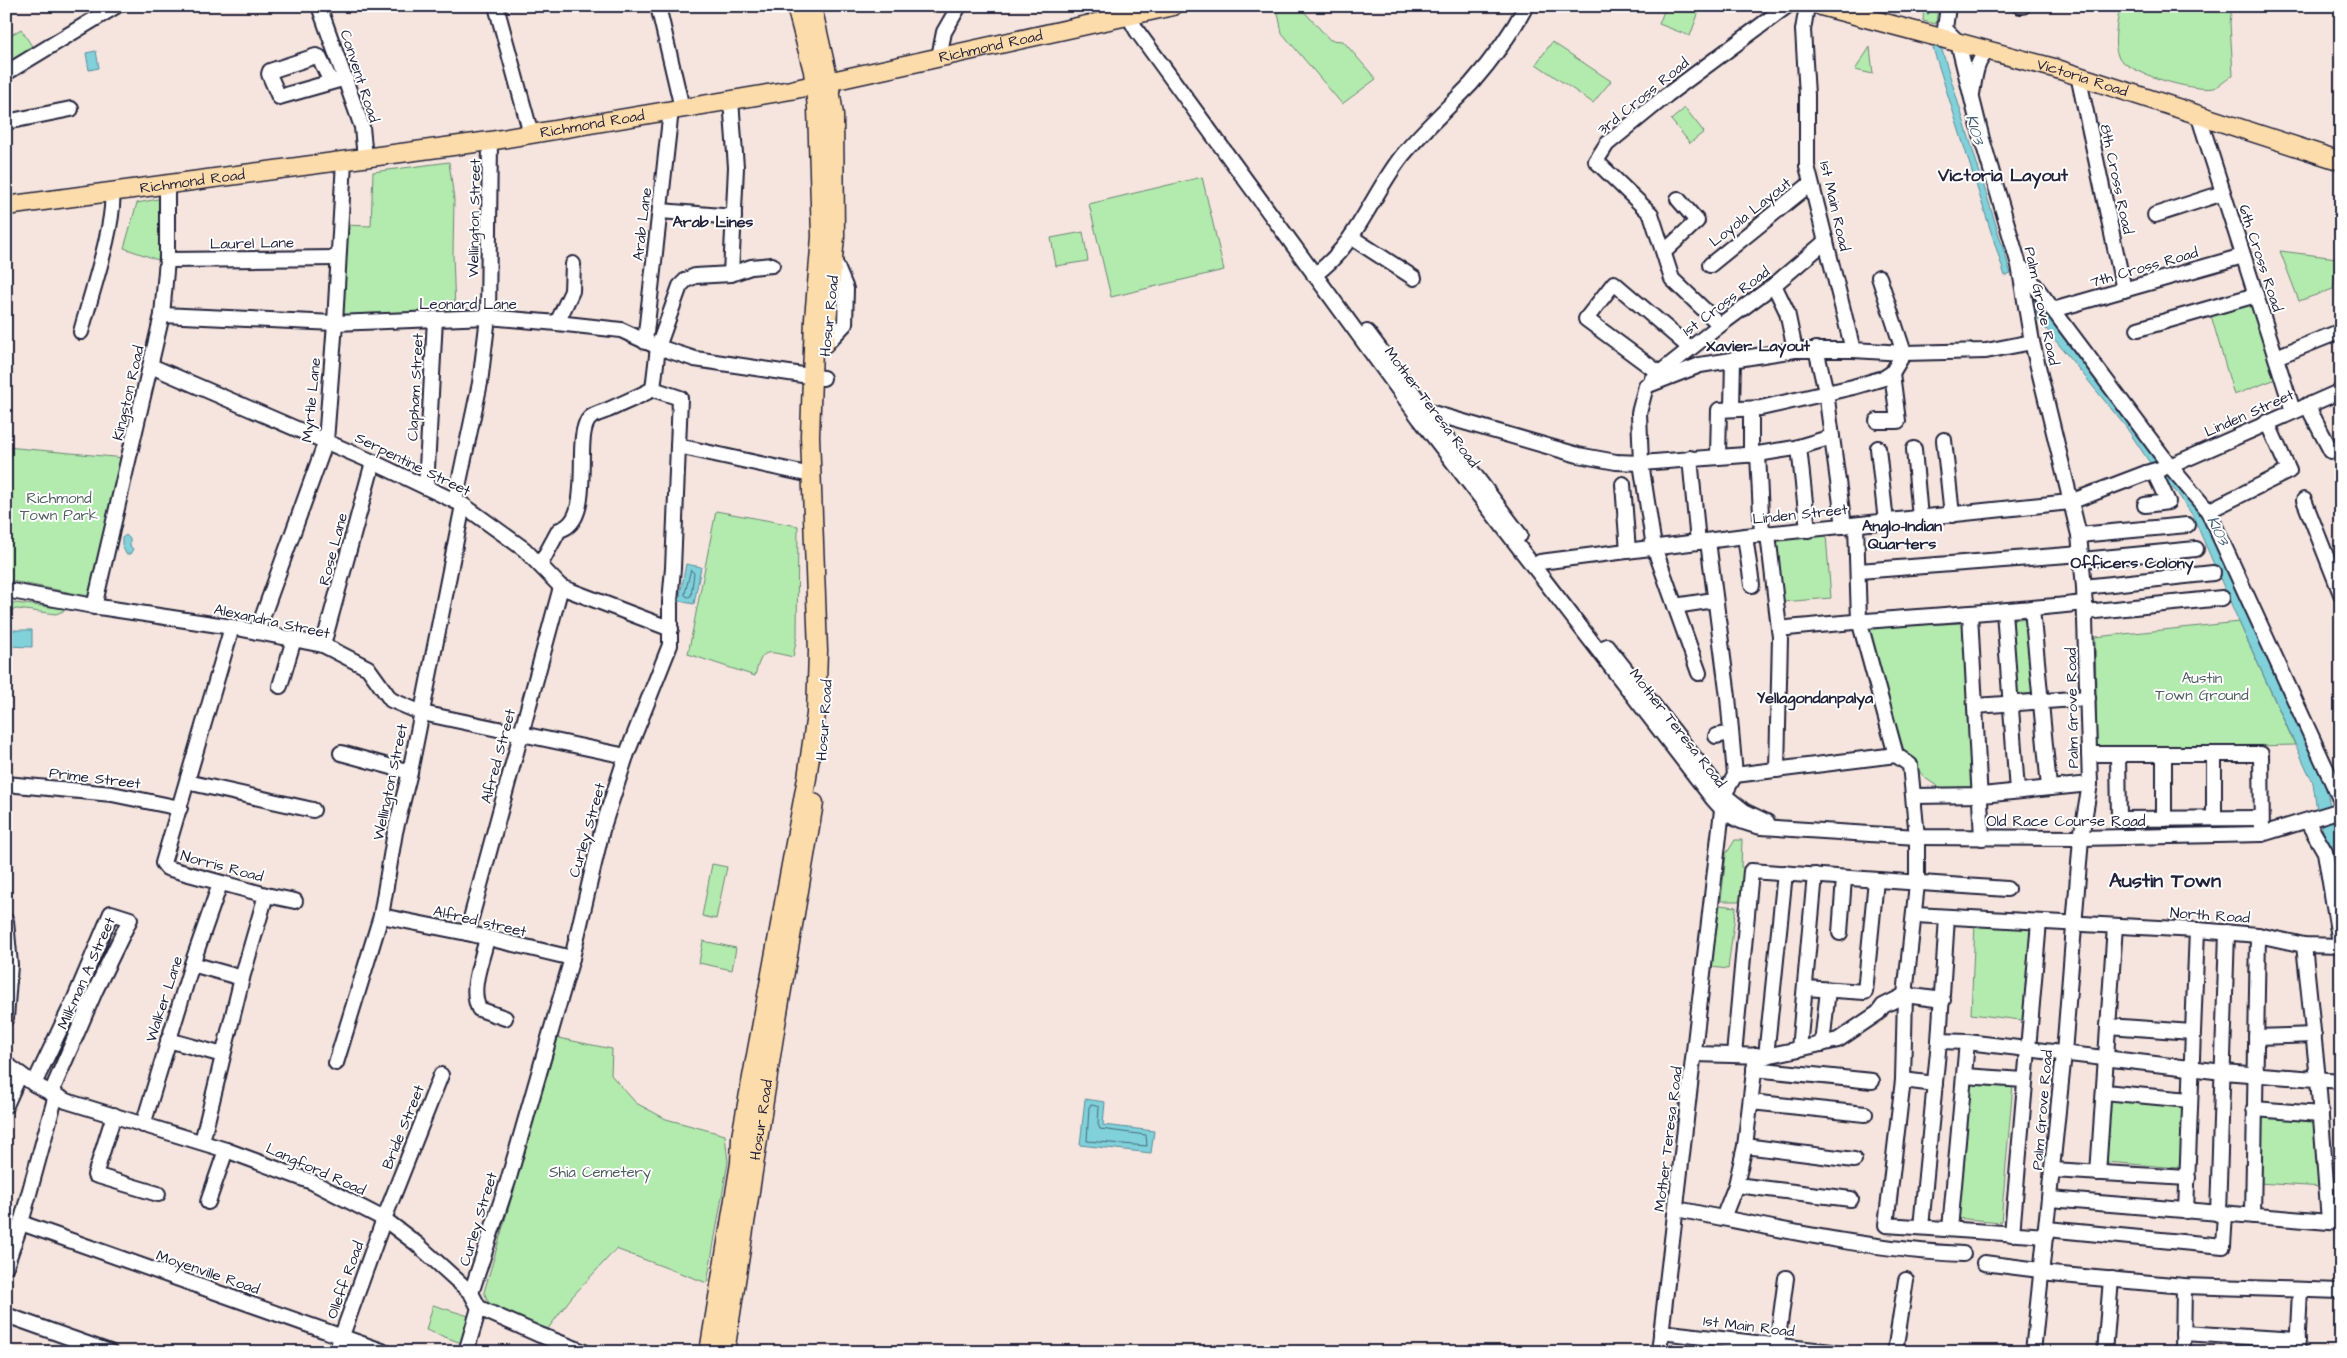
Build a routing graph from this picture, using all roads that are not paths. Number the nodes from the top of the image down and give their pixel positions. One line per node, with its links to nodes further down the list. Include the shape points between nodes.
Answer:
1 (116, 6): 18 (street)
2 (319, 6): 20 (street, Convent Road)
3 (496, 6): 31 (street)
4 (658, 6): 27 (street, Arab Lane)
5 (796, 6): 22 (main road, via 813,71)
6 (812, 6): 22 (main road)
7 (959, 6): 17 (street, via 944,32)
8 (1173, 6): 14 (main road, Richmond Road)
9 (1526, 6): 45 (street, via 1513,32 1472,82 1401,157)
10 (1787, 6): 47 (street, 3rd Cross Road, via 1607,144 1596,162 1651,214)
11 (1806, 6): 37 (street, 1st Main Road, via 1803,30 1807,95 1806,166)
12 (1821, 6): 15 (main road, Victoria Road)
13 (1948, 6): 15 (street, Palm Grove Road)
14 (1131, 11): 17 (main road, Richmond Road); 55 (street, Mother Teresa Road)
15 (1949, 37): 16 (main road, Victoria Road); 25 (street, Palm Grove Road)
16 (1989, 50): 19 (main road, Victoria Road); 25 (street, via 1977,67)
17 (939, 57): 22 (main road, Richmond Road)
18 (6, 73)
19 (2078, 75): 28 (main road, Victoria Road); 60 (street, 8th Cross Road)
20 (346, 78): 21 (street); 33 (street, Convent Road, via 362,127)
21 (331, 82)
22 (822, 84): 23 (main road, Richmond Road); 29 (main road, Hosur Road); 86 (main road, Hosur Road, via 834,115 834,260 825,345)
23 (792, 90): 24 (main road, Richmond Road); 29 (main road)
24 (731, 100): 27 (main road, Richmond Road); 44 (street, via 736,167)
25 (1971, 100): 53 (street, Palm Grove Road)
26 (71, 109): 30 (street)
27 (677, 109): 31 (main road, Richmond Road); 42 (street, Arab Lane)
28 (2198, 114): 35 (main road, Victoria Road); 39 (street, 6th Cross Road)
29 (818, 115): 86 (main road, Hosur Road, via 821,237)
30 (6, 122)
31 (531, 134): 32 (main road, Richmond Road)
32 (490, 141): 33 (main road, Richmond Road); 64 (street, Wellington Street)
33 (365, 158): 34 (main road, Richmond Road)
34 (344, 161): 36 (main road, Richmond Road); 49 (street, Myrtle Lane)
35 (2341, 162)
36 (167, 183): 38 (main road, Richmond Road); 50 (street, Kingston Road)
37 (1810, 184): 46 (street, 1st Main Road); 52 (street, Loyola Layout)
38 (112, 191): 41 (main road, Richmond Road); 73 (street, via 107,236)
39 (2223, 193): 43 (street); 48 (street, 6th Cross Road)
40 (1678, 199): 47 (street, via 1697,221)
41 (6, 206)
42 (661, 211): 44 (street); 66 (street, Arab Lane)
43 (2155, 215)
44 (734, 217): 56 (street)
45 (1351, 237): 55 (street); 58 (street)
46 (1826, 241): 59 (street, 1st Cross Road); 79 (street, 1st Main Road)
47 (1664, 252): 69 (street, 3rd Cross Road, via 1672,279)
48 (2243, 256): 60 (street, 7th Cross Road); 61 (street, 6th Cross Road)
49 (337, 258): 50 (street, Laurel Lane); 67 (street, Myrtle Lane)
50 (167, 260): 63 (street, Kingston Road)
51 (573, 264): 68 (street, via 570,296)
52 (1710, 264)
53 (2019, 265): 62 (street); 74 (street, Palm Grove Road)
54 (772, 266): 56 (street, via 751,267)
55 (1318, 272): 95 (street, Mother Teresa Road); 135 (street, Mother Teresa Road, via 1420,419)
56 (731, 274): 70 (street, via 696,276 686,280 675,295)
57 (1879, 277): 80 (street)
58 (1414, 278)
59 (1774, 285): 69 (street, 1st Cross Road); 78 (street, via 1787,312)
60 (2124, 290): 62 (street, 7th Cross Road)
61 (2256, 295): 71 (street); 81 (street, 6th Cross Road)
62 (2053, 310): 111 (street)
63 (162, 315): 67 (street, Leonard Lane); 83 (street, Kingston Road)
64 (488, 317): 65 (street, Leonard Lane); 68 (street, Leonard Lane); 118 (street, Wellington Street)
65 (435, 319): 67 (street, Leonard Lane); 115 (street, Clapham Street)
66 (647, 322): 70 (street); 75 (street, Arab Lane)
67 (335, 323): 100 (street, Myrtle Lane)
68 (557, 323): 75 (street, Leonard Lane, via 621,330)
69 (1720, 325): 76 (street, 1st Cross Road)
70 (666, 327): 75 (street)
71 (2138, 329)
72 (2341, 331): 81 (street)
73 (81, 332)
74 (2032, 342): 80 (street, via 1986,352); 117 (street, Palm Grove Road)
75 (652, 345): 86 (street, Leonard Lane, via 694,358); 88 (street)
76 (1690, 348): 84 (street, 1st Cross Road); 84 (street, via 1614,283 1586,320)
77 (1816, 349): 78 (street); 79 (street); 90 (street)
78 (1795, 350): 82 (street)
79 (1853, 350): 80 (street)
80 (1904, 353): 85 (street)
81 (2276, 357): 94 (street, 6th Cross Road)
82 (1733, 359): 87 (street, via 1700,366); 93 (street)
83 (151, 366): 100 (street, Serpentine Street); 147 (street, Kingston Road)
84 (1659, 373): 87 (street, 1st Cross Road)
85 (1892, 373): 90 (street, via 1853,388); 96 (street, via 1898,421)
86 (811, 377): 113 (main road, Hosur Road); 323 (main road, Hosur Road, via 821,439 827,591 826,715 819,777 775,1030)
87 (1646, 386): 110 (street, via 1639,413)
88 (653, 389): 101 (street, Curley Street, via 680,398); 136 (street, via 590,418 584,428 582,492 572,524 559,530)
89 (2341, 391): 91 (street, Linden Street)
90 (1826, 392): 92 (street); 98 (street)
91 (2307, 405): 94 (street, Linden Street); 105 (street)
92 (1751, 408): 93 (street); 106 (street)
93 (1732, 409): 107 (street, via 1719,410)
94 (2293, 411): 97 (street, Linden Street)
95 (1429, 412): 110 (street, via 1578,455); 135 (street, Mother Teresa Road)
96 (1877, 421)
97 (2267, 422): 111 (street, Linden Street); 120 (street, via 2289,471)
98 (1832, 436): 102 (street); 125 (street)
99 (1944, 440): 121 (street)
100 (326, 441): 109 (street, Serpentine Street); 156 (street, Myrtle Lane)
101 (678, 446): 113 (street); 154 (street, Curley Street)
102 (1799, 447): 106 (street); 126 (street)
103 (1878, 448): 123 (street)
104 (1914, 449): 122 (street)
105 (2336, 449)
106 (1754, 454): 107 (street); 127 (street)
107 (1718, 456): 108 (street)
108 (1690, 458): 110 (street); 130 (street)
109 (373, 462): 115 (street, Serpentine Street); 158 (street, Rose Lane)
110 (1641, 463): 131 (street)
111 (2170, 466): 112 (street, Linden Street); 120 (street)
112 (2147, 473): 117 (street, Linden Street); 119 (street, via 2155,474 2168,502)
113 (811, 475): 322 (main road, Hosur Road, via 818,651 816,714 741,1137 740,1164)
114 (1623, 484): 133 (street)
115 (426, 487): 118 (street, Serpentine Street)
116 (2304, 500): 143 (street)
117 (2070, 502): 121 (street, Linden Street); 128 (street, Palm Grove Road)
118 (459, 503): 136 (street, Serpentine Street, via 524,549); 165 (street, Wellington Street)
119 (2145, 505)
120 (2208, 511): 188 (street)
121 (1952, 515): 122 (street, Linden Street)
122 (1920, 518): 123 (street, Linden Street)
123 (1886, 522): 125 (street, Linden Street)
124 (2187, 525): 128 (street)
125 (1850, 526): 126 (street, Linden Street); 137 (street)
126 (1808, 530): 127 (street, Linden Street)
127 (1765, 535): 129 (street, Linden Street); 155 (street)
128 (2079, 535): 134 (street, Palm Grove Road)
129 (1745, 536): 130 (street, Linden Street); 139 (street)
130 (1703, 542): 131 (street, Linden Street); 145 (street)
131 (1654, 547): 133 (street, Linden Street); 146 (street)
132 (2196, 549): 134 (street)
133 (1628, 551): 135 (street, Linden Street)
134 (2081, 557): 137 (street); 141 (street, Palm Grove Road)
135 (1536, 564): 184 (street, Mother Teresa Road); 190 (street, Mother Teresa Road)
136 (540, 565): 140 (street, Serpentine Street)
137 (1859, 571): 152 (street)
138 (2213, 574): 141 (street)
139 (1752, 585)
140 (562, 586): 154 (street, Serpentine Street); 166 (street, Alfred Street)
141 (2084, 587): 148 (street, Palm Grove Road)
142 (6, 590): 147 (street, Alexandra Street)
143 (2341, 594)
144 (2222, 598): 148 (street)
145 (1714, 600): 146 (street); 167 (street)
146 (1675, 606): 159 (street)
147 (94, 607): 153 (street, Alexandra Street)
148 (2086, 608): 149 (street); 161 (street, Palm Grove Road)
149 (2032, 609): 150 (street); 162 (street)
150 (2004, 611): 151 (street); 163 (street)
151 (1970, 614): 152 (street); 164 (street)
152 (1859, 620): 155 (street); 174 (street)
153 (232, 627): 156 (street, Alexandra Street); 179 (street, Norris Road)
154 (671, 629): 175 (street, Curley Street, via 670,645)
155 (1779, 629): 176 (street)
156 (257, 632): 157 (street, Alexandra Street)
157 (294, 639): 158 (street, Alexandra Street); 160 (street)
158 (323, 645): 165 (street, Alexandra Street, via 368,668 391,700)
159 (1699, 673)
160 (280, 686)
161 (2088, 698): 162 (street); 170 (street, Palm Grove Road)
162 (2042, 701): 163 (street); 182 (street)
163 (2009, 704): 164 (street); 183 (street)
164 (1975, 706): 185 (street)
165 (422, 712): 166 (street, Alexandra Street); 177 (street, Wellington Street)
166 (521, 732): 175 (street, Alexandra Street); 218 (street, Alfred Street)
167 (1731, 733): 168 (street); 178 (street)
168 (1716, 736)
169 (341, 753): 177 (street)
170 (2089, 754): 171 (street); 181 (street, Palm Grove Road)
171 (2118, 754): 172 (street); 193 (street, via 2119,820)
172 (2164, 754): 173 (street); 193 (street)
173 (2214, 754): 191 (street); 192 (street, via 2261,754)
174 (1896, 755): 176 (street); 186 (street, via 1910,765)
175 (626, 756): 224 (street, Curley Street, via 587,885)
176 (1777, 770): 178 (street)
177 (410, 772): 210 (street, Wellington Street, via 395,832)
178 (1735, 775): 184 (street)
179 (187, 782): 187 (street, Norris Road); 189 (street)
180 (6, 784): 187 (street, Prime Street, via 112,794)
181 (2090, 784): 182 (street); 199 (street, Palm Grove Road)
182 (2049, 787): 183 (street)
183 (2017, 791): 185 (street)
184 (1724, 795): 190 (street, Mother Teresa Road); 195 (street, Mother Teresa Road, via 1744,811)
185 (1982, 795): 186 (street); 198 (street)
186 (1914, 796): 197 (street)
187 (180, 808): 204 (street, Norris Road, via 164,866)
188 (2338, 808): 194 (street, Old Race Course Road)
189 (313, 810)
190 (1722, 810): 195 (street, Mother Teresa Road, via 1740,823); 245 (street, Mother Teresa Road)
191 (2214, 818): 192 (street); 193 (street)
192 (2261, 818): 196 (street)
193 (2164, 819)
194 (2313, 819): 196 (street, Old Race Course Road); 223 (street, via 2325,852)
195 (1789, 828): 197 (street, Old Race Course Road)
196 (2262, 834): 199 (street, Old Race Course Road)
197 (1917, 837): 198 (street, Old Race Course Road); 205 (street)
198 (1982, 838): 199 (street, Old Race Course Road)
199 (2081, 838): 214 (street, Palm Grove Road)
200 (1785, 873): 201 (street); 247 (street, via 1751,871); 249 (street)
201 (1815, 875): 202 (street); 227 (street)
202 (1844, 878): 203 (street); 219 (street)
203 (1876, 880): 205 (street); 228 (street, via 1866,992)
204 (220, 884): 207 (street, Norris Road); 225 (street, Walker Lane)
205 (1917, 884): 206 (street); 209 (street)
206 (2007, 889)
207 (266, 895): 208 (street); 226 (street, Norris Road)
208 (296, 901)
209 (1915, 915): 211 (street, North Road); 230 (street)
210 (381, 916): 218 (street, Alfred street); 250 (street, Wellington Street)
211 (1947, 917): 213 (street, North Road); 231 (street)
212 (6, 922): 229 (street, via 10,965)
213 (2039, 922): 214 (street, North Road); 243 (street)
214 (2076, 923): 215 (street, North Road); 244 (street, Palm Grove Road)
215 (2115, 926): 216 (street, North Road); 234 (street)
216 (2197, 930): 217 (street, North Road); 235 (street)
217 (2227, 932): 220 (street, North Road); 253 (street)
218 (468, 933): 221 (street, Alfred street)
219 (1840, 933)
220 (2258, 935): 222 (street, North Road); 237 (street)
221 (487, 938): 224 (street, Alfred street); 233 (street, via 475,999 480,1009)
222 (2304, 944): 223 (street, North Road); 236 (street)
223 (2341, 947)
224 (572, 958): 309 (street, Curley Street, via 508,1181)
225 (192, 964): 226 (street); 238 (street, Walker Lane)
226 (242, 978): 246 (street, Norris Road)
227 (1805, 988): 228 (street); 242 (street)
228 (1828, 990): 241 (street)
229 (7, 992): 232 (street)
230 (1905, 995): 231 (street); 241 (street, via 1883,1006 1878,1013 1838,1040); 259 (street)
231 (1943, 1000): 239 (street)
232 (6, 1018)
233 (505, 1018)
234 (2108, 1026): 235 (street); 248 (street)
235 (2192, 1032): 252 (street)
236 (2314, 1035): 237 (street); 258 (street)
237 (2256, 1037): 256 (street)
238 (168, 1040): 246 (street); 274 (street, Walker Lane)
239 (1939, 1041): 240 (street); 264 (street)
240 (1967, 1042): 243 (street); 257 (street)
241 (1822, 1044): 242 (street)
242 (1799, 1049): 249 (street)
243 (2029, 1049): 244 (street); 260 (street)
244 (2064, 1053): 248 (street); 279 (street, Palm Grove Road)
245 (1695, 1054): 247 (street); 287 (street, Mother Teresa Road)
246 (223, 1055): 275 (street, Norris Road)
247 (1734, 1055): 249 (street)
248 (2106, 1057): 252 (street); 265 (street)
249 (1759, 1060): 261 (street); 268 (street)
250 (336, 1063)
251 (6, 1064): 254 (street, Langford Road)
252 (2191, 1066): 253 (street); 267 (street)
253 (2223, 1072): 256 (street); 289 (street)
254 (20, 1074): 263 (street, Langford Road); 269 (street)
255 (441, 1075): 292 (street, Bride Street)
256 (2256, 1075): 258 (street); 270 (street)
257 (1964, 1076): 260 (street); 296 (street)
258 (2318, 1079): 262 (street); 272 (street)
259 (1903, 1080): 264 (street); 295 (street, via 1886,1225)
260 (2024, 1080): 298 (street)
261 (1872, 1081)
262 (2341, 1081)
263 (34, 1084): 266 (street, Langford Road); 266 (street, Milkman A Street, via 111,913 130,919 96,989)
264 (1935, 1084): 295 (street)
265 (2104, 1092): 267 (street); 280 (street)
266 (54, 1094): 273 (street, Langford Road, via 66,1101); 294 (street)
267 (2189, 1100): 281 (street)
268 (1752, 1102): 271 (street); 276 (street)
269 (6, 1105)
270 (2254, 1109): 272 (street); 290 (street)
271 (1864, 1114)
272 (2321, 1114): 293 (street)
273 (114, 1115): 274 (street, Langford Road); 283 (street, via 95,1175)
274 (142, 1124): 275 (street, Langford Road)
275 (202, 1142): 277 (street, Langford Road)
276 (1745, 1146): 278 (street); 282 (street)
277 (226, 1150): 286 (street); 292 (street, Langford Road, via 303,1178)
278 (1854, 1160)
279 (2052, 1170): 280 (street); 285 (street, Palm Grove Road)
280 (2098, 1173): 281 (street)
281 (2188, 1178): 288 (street)
282 (1736, 1186): 284 (street); 291 (street)
283 (158, 1194)
284 (1851, 1199)
285 (2050, 1199): 288 (street); 297 (street, Palm Grove Road)
286 (208, 1202)
287 (1676, 1209): 291 (street); 312 (street, Mother Teresa Road)
288 (2186, 1211): 289 (street)
289 (2222, 1214): 290 (street); 297 (street, via 2223,1246)
290 (2253, 1216): 293 (street)
291 (1723, 1218): 299 (street, via 1856,1245)
292 (384, 1219): 309 (street, Langford Road); 314 (street, Olleff Road)
293 (2335, 1222)
294 (21, 1223): 301 (street); 314 (street, Moyenville Road)
295 (1921, 1227): 296 (street)
296 (1950, 1229): 298 (street)
297 (2047, 1232): 298 (street); 302 (street, Palm Grove Road)
298 (2012, 1234)
299 (1963, 1254)
300 (1984, 1263): 302 (street)
301 (6, 1266)
302 (2040, 1272): 304 (street); 327 (street, Palm Grove Road)
303 (1786, 1278): 315 (street)
304 (2111, 1279): 306 (street); 328 (street)
305 (1906, 1280): 326 (street)
306 (2184, 1286): 307 (street); 313 (street)
307 (2300, 1290): 308 (street); 316 (street)
308 (2341, 1291)
309 (471, 1293): 310 (street, Langford Road)
310 (479, 1308): 320 (street); 321 (street)
311 (6, 1315): 317 (street)
312 (1661, 1332): 315 (street, 1st Main Road); 324 (street, Mother Teresa Road)
313 (2183, 1333): 316 (street); 329 (street)
314 (341, 1336): 318 (street, Olleff Road); 319 (street, Moyenville Road)
315 (1777, 1345): 325 (street, 1st Main Road)
316 (2298, 1346)
317 (101, 1350)
318 (336, 1352)
319 (385, 1352)
320 (466, 1352)
321 (584, 1352)
322 (709, 1352)
323 (725, 1352)
324 (1659, 1352)
325 (1832, 1352)
326 (1895, 1352)
327 (2033, 1352)
328 (2105, 1352)
329 (2183, 1352)

